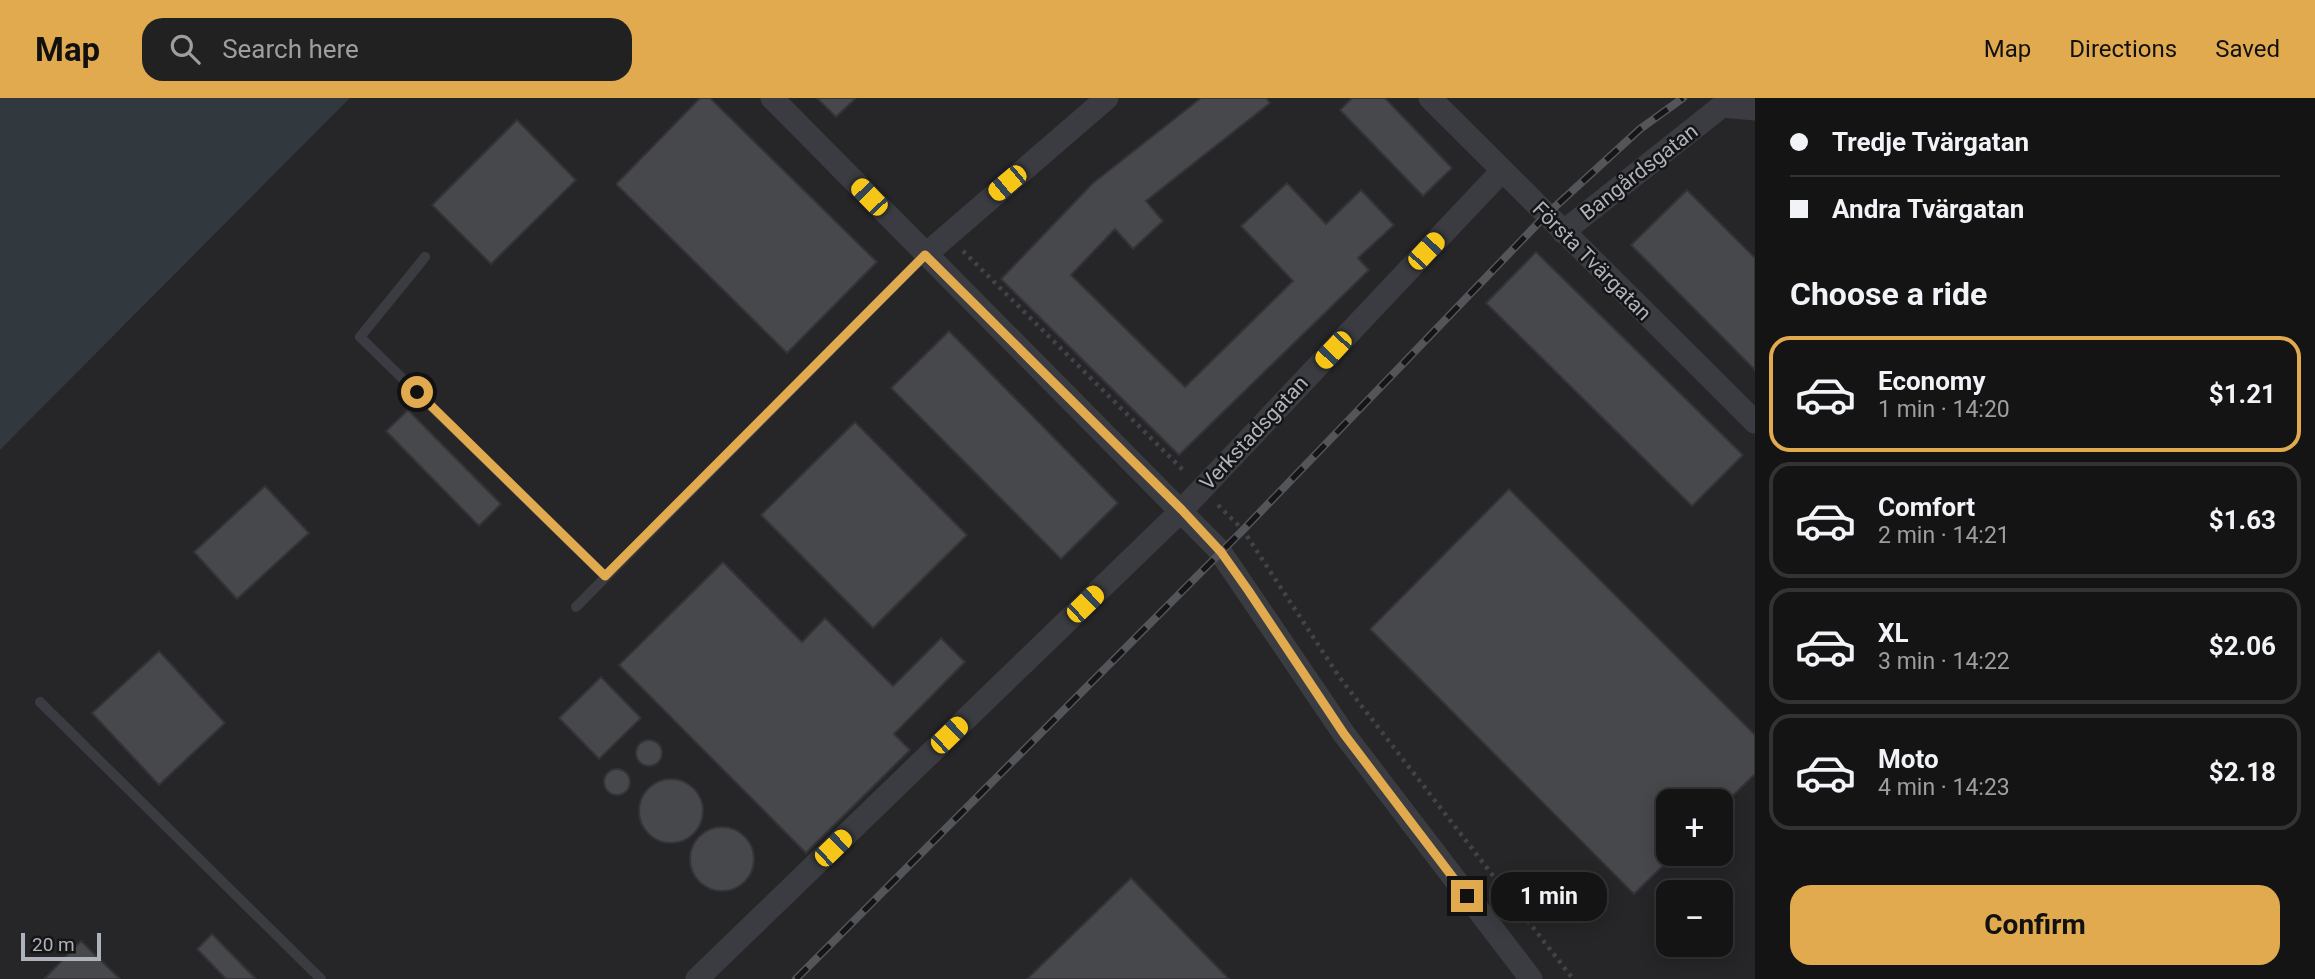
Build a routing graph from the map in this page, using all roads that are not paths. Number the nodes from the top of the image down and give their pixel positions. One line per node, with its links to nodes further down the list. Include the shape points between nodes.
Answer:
1 (772, 98): 7 (street)
2 (1107, 98): 7 (street)
3 (1430, 98): 5 (street, Första Tvärgatan)
4 (1755, 109): 6 (street, Bangårdsgatan, via 1722,106)
5 (1501, 172): 6 (street, Första Tvärgatan); 10 (street, Verkstadsgatan)
6 (1563, 232): 9 (street, Första Tvärgatan)
7 (925, 255): 10 (street); 11 (lane)
8 (425, 257): 11 (lane, via 360,337)
9 (1755, 422)
10 (1182, 510): 15 (street, Verkstadsgatan); 16 (street, via 1221,552 1344,734)
11 (605, 576): 12 (lane)
12 (576, 607)
13 (40, 702): 14 (lane)
14 (321, 979)
15 (697, 979)
16 (1531, 979)

